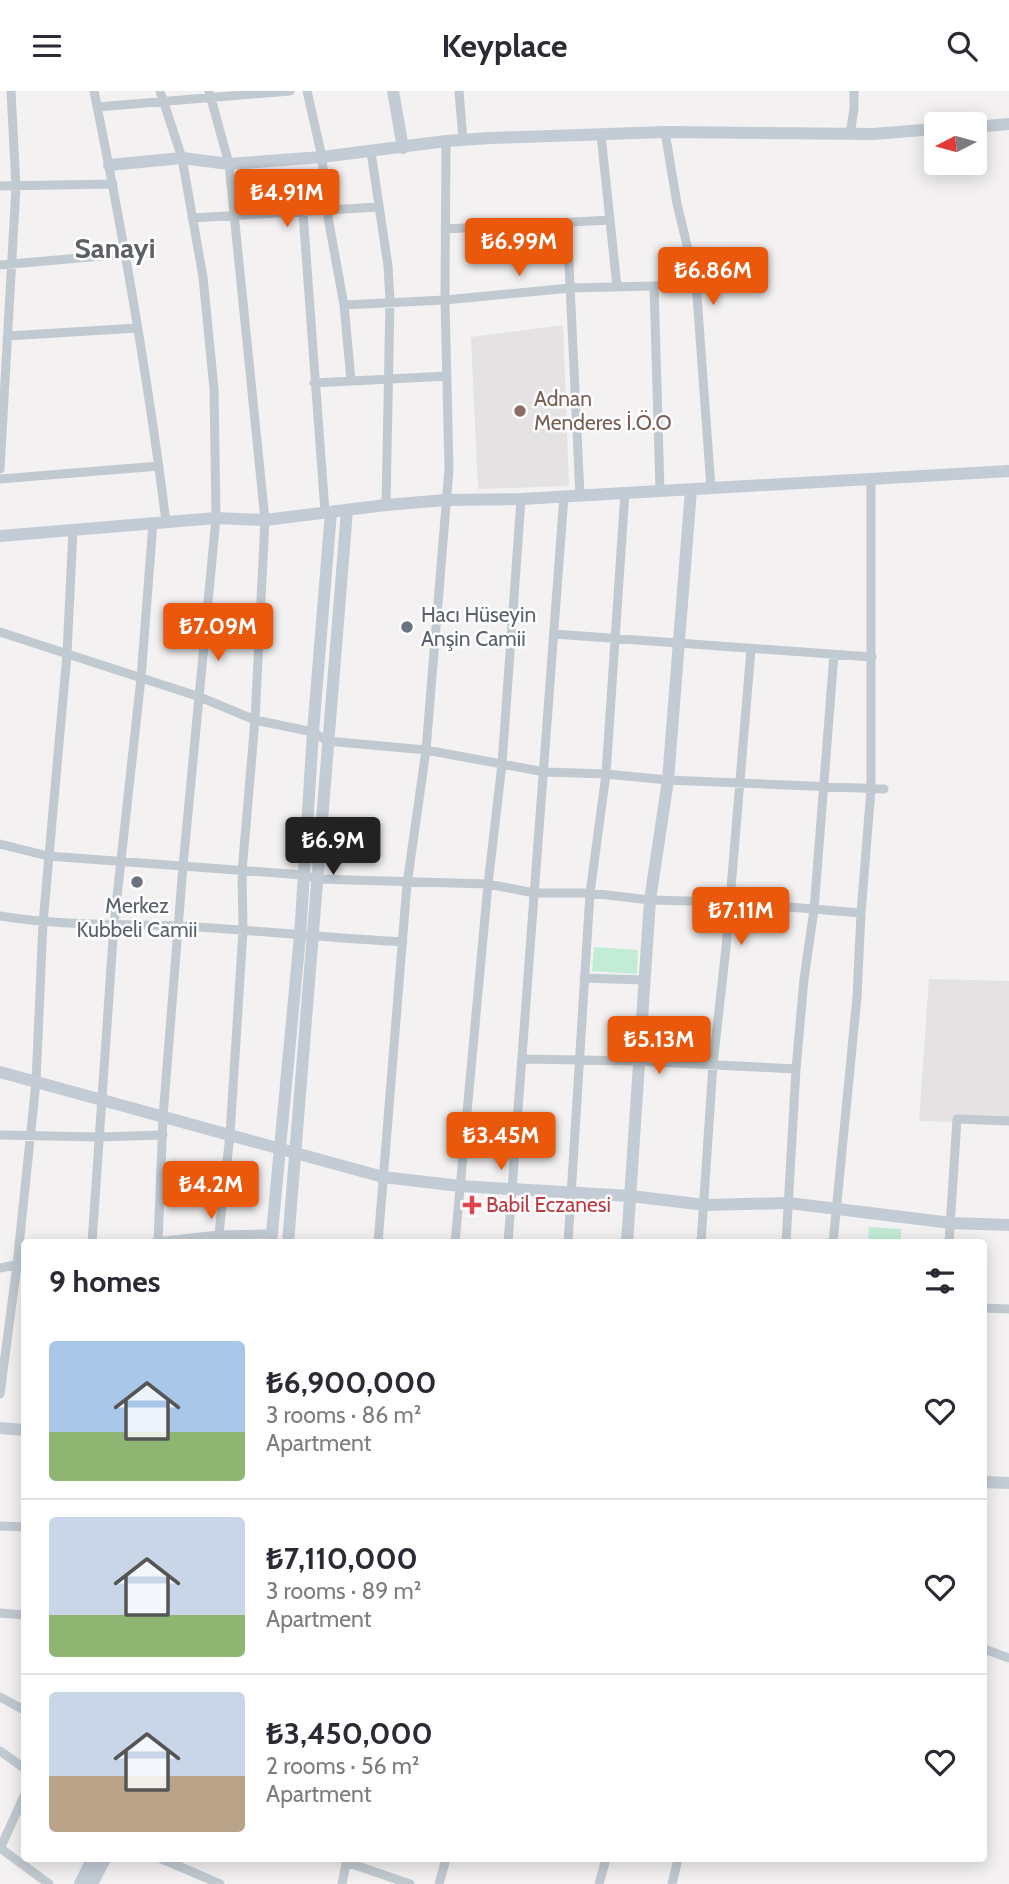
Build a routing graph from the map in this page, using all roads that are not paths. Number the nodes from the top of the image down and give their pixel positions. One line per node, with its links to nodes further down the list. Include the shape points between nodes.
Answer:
1 (11, 91): 28 (street)
2 (94, 91): 11 (street)
3 (160, 91): 10 (street)
4 (290, 91): 9 (street)
5 (307, 91): 22 (street)
6 (393, 91): 20 (street)
7 (459, 91): 18 (street)
8 (854, 91): 16 (street)
9 (210, 94): 10 (street); 24 (street)
10 (163, 101): 11 (street); 23 (street)
11 (97, 107): 25 (street)
12 (1009, 124): 13 (street)
13 (987, 126)
14 (924, 130): 16 (street)
15 (665, 132): 16 (street); 17 (street); 40 (street)
16 (850, 134)
17 (601, 135): 18 (street); 34 (street)
18 (463, 140): 19 (street)
19 (446, 141): 20 (street); 36 (street)
20 (403, 148): 21 (street)
21 (371, 152): 22 (street); 29 (street)
22 (323, 157): 24 (street); 30 (street)
23 (182, 158): 24 (street); 25 (street); 33 (street)
24 (229, 164): 32 (street)
25 (109, 165): 26 (street)
26 (113, 184): 28 (street); 37 (street)
27 (0, 186): 28 (street)
28 (16, 187): 39 (street)
29 (379, 207): 30 (street); 45 (street)
30 (327, 212): 31 (street); 46 (street)
31 (303, 213): 32 (street); 52 (street)
32 (235, 216): 33 (street); 70 (street)
33 (192, 218): 69 (street, via 215,389)
34 (610, 220): 35 (street); 42 (street)
35 (567, 222): 36 (street); 43 (street)
36 (445, 229): 44 (street)
37 (125, 254): 39 (street); 47 (street)
38 (0, 265): 39 (street)
39 (12, 266): 48 (street)
40 (696, 282): 41 (street); 58 (street)
41 (654, 286): 42 (street); 59 (street)
42 (617, 287): 43 (street)
43 (570, 288): 44 (street); 62 (street)
44 (445, 300): 45 (street); 49 (street)
45 (390, 301): 46 (street); 50 (street)
46 (344, 305): 51 (street)
47 (138, 328): 48 (street); 53 (street)
48 (8, 336): 54 (street)
49 (447, 376): 50 (street); 65 (street, via 449,470)
50 (388, 379): 51 (street); 66 (street)
51 (351, 380): 52 (street)
52 (314, 383): 68 (street)
53 (159, 466): 57 (street); 71 (street)
54 (0, 469)
55 (1009, 471): 56 (street)
56 (871, 478): 58 (street); 81 (street)
57 (0, 479)
58 (711, 488): 60 (street)
59 (660, 490): 60 (street); 61 (street)
60 (691, 490): 77 (street)
61 (625, 492): 62 (street); 76 (street)
62 (580, 495): 63 (street)
63 (564, 496): 64 (street); 75 (street)
64 (521, 499): 65 (street); 88 (street)
65 (445, 500): 66 (street); 87 (street)
66 (386, 505): 67 (street)
67 (347, 510): 68 (street); 86 (street)
68 (328, 512): 70 (street); 85 (street)
69 (216, 518): 70 (street); 71 (street); 83 (street)
70 (265, 520): 84 (street)
71 (160, 523): 72 (street); 82 (street)
72 (73, 530): 73 (street); 79 (street)
73 (0, 536)
74 (0, 632): 79 (street)
75 (554, 634): 76 (street); 89 (street)
76 (616, 638): 77 (street); 90 (street)
77 (679, 644): 78 (street); 91 (street)
78 (751, 649): 80 (street); 92 (street)
79 (67, 654): 82 (street); 97 (street)
80 (834, 654): 81 (street); 93 (street)
81 (872, 657): 94 (street)
82 (141, 678): 83 (street); 98 (street)
83 (200, 697): 84 (street); 99 (street)
84 (255, 720): 85 (street); 100 (street)
85 (313, 732): 86 (street); 101 (street)
86 (327, 741): 87 (street); 102 (street)
87 (426, 750): 88 (street); 103 (street)
88 (502, 764): 89 (street); 104 (street)
89 (545, 772): 90 (street); 105 (street)
90 (606, 774): 91 (street); 106 (street)
91 (668, 780): 92 (street); 107 (street)
92 (739, 782): 93 (street); 108 (street)
93 (825, 786): 94 (street); 109 (street)
94 (871, 789): 95 (street); 110 (street)
95 (884, 789)
96 (0, 844): 97 (street)
97 (48, 856): 98 (street); 112 (street)
98 (120, 861): 99 (street); 113 (street)
99 (183, 866): 100 (street); 114 (street)
100 (242, 872): 101 (street); 115 (street)
101 (303, 875): 102 (street); 116 (street)
102 (317, 879): 103 (street); 116 (street)
103 (407, 884): 104 (street); 117 (street)
104 (488, 884): 105 (street); 138 (street)
105 (534, 893): 106 (street); 120 (street)
106 (590, 893): 107 (street); 118 (street)
107 (650, 900): 108 (street); 119 (street)
108 (729, 902): 109 (street); 123 (street)
109 (814, 909): 110 (street); 124 (street)
110 (861, 913): 144 (street)
111 (0, 916): 112 (street)
112 (43, 923): 113 (street); 126 (street)
113 (114, 924): 114 (street); 127 (street)
114 (179, 926): 115 (street); 128 (street)
115 (243, 930): 116 (street); 132 (street)
116 (306, 936): 117 (street); 135 (street); 136 (street)
117 (403, 941): 137 (street)
118 (584, 978): 119 (street); 121 (street)
119 (644, 980): 122 (street)
120 (523, 1059): 121 (street); 139 (street)
121 (579, 1059): 122 (street); 140 (street)
122 (638, 1061): 123 (street); 141 (street)
123 (713, 1064): 124 (street); 143 (street)
124 (796, 1069): 142 (street)
125 (0, 1072): 126 (street)
126 (36, 1082): 127 (street); 133 (street)
127 (102, 1100): 128 (street); 134 (street)
128 (163, 1117): 131 (street); 132 (street)
129 (1009, 1121): 145 (street, via 957,1119)
130 (0, 1135): 133 (street)
131 (163, 1135): 134 (street); 150 (street)
132 (230, 1135): 135 (street); 151 (street)
133 (30, 1136): 134 (street); 148 (street)
134 (99, 1137): 149 (street)
135 (281, 1149): 136 (street); 147 (street)
136 (295, 1153): 137 (street); 152 (street)
137 (383, 1177): 138 (street); 153 (street)
138 (460, 1186): 139 (street); 154 (street)
139 (512, 1189): 140 (street); 155 (street)
140 (572, 1193): 141 (street); 156 (street)
141 (631, 1196): 143 (street); 157 (street)
142 (789, 1203): 143 (street); 144 (street); 159 (street)
143 (705, 1205): 158 (street)
144 (836, 1210): 145 (street); 160 (street)
145 (951, 1223): 146 (street); 161 (street)
146 (1009, 1225)
147 (272, 1238): 151 (street)
148 (23, 1239)
149 (92, 1239)
150 (157, 1239)
151 (218, 1239)
152 (288, 1239)
153 (378, 1239)
154 (454, 1239)
155 (508, 1239)
156 (568, 1239)
157 (627, 1239)
158 (701, 1239)
159 (786, 1239)
160 (833, 1239)
161 (949, 1239)
162 (21, 1264): 163 (street); 166 (street)
163 (0, 1268)
164 (987, 1308): 165 (street)
165 (1009, 1309)
166 (0, 1394)
167 (0, 1428): 168 (street)
168 (21, 1430)
169 (987, 1482): 170 (street)
170 (1009, 1483)
171 (0, 1526): 172 (street)
172 (21, 1527)
173 (0, 1612): 174 (street)
174 (21, 1615)
175 (987, 1650): 176 (street)
176 (1009, 1658)
177 (0, 1697): 178 (street)
178 (21, 1708)
179 (0, 1751): 180 (street)
180 (21, 1766)
181 (21, 1802): 182 (street)
182 (0, 1848): 191 (street)
183 (91, 1862): 192 (street)
184 (103, 1862): 193 (street)
185 (173, 1862): 194 (street)
186 (346, 1862): 195 (street)
187 (351, 1862): 196 (street)
188 (445, 1862): 197 (street)
189 (605, 1862): 198 (street)
190 (677, 1862): 199 (street)
191 (49, 1884)
192 (80, 1884)
193 (92, 1884)
194 (220, 1884)
195 (342, 1884)
196 (410, 1884)
197 (439, 1884)
198 (599, 1884)
199 (672, 1884)

